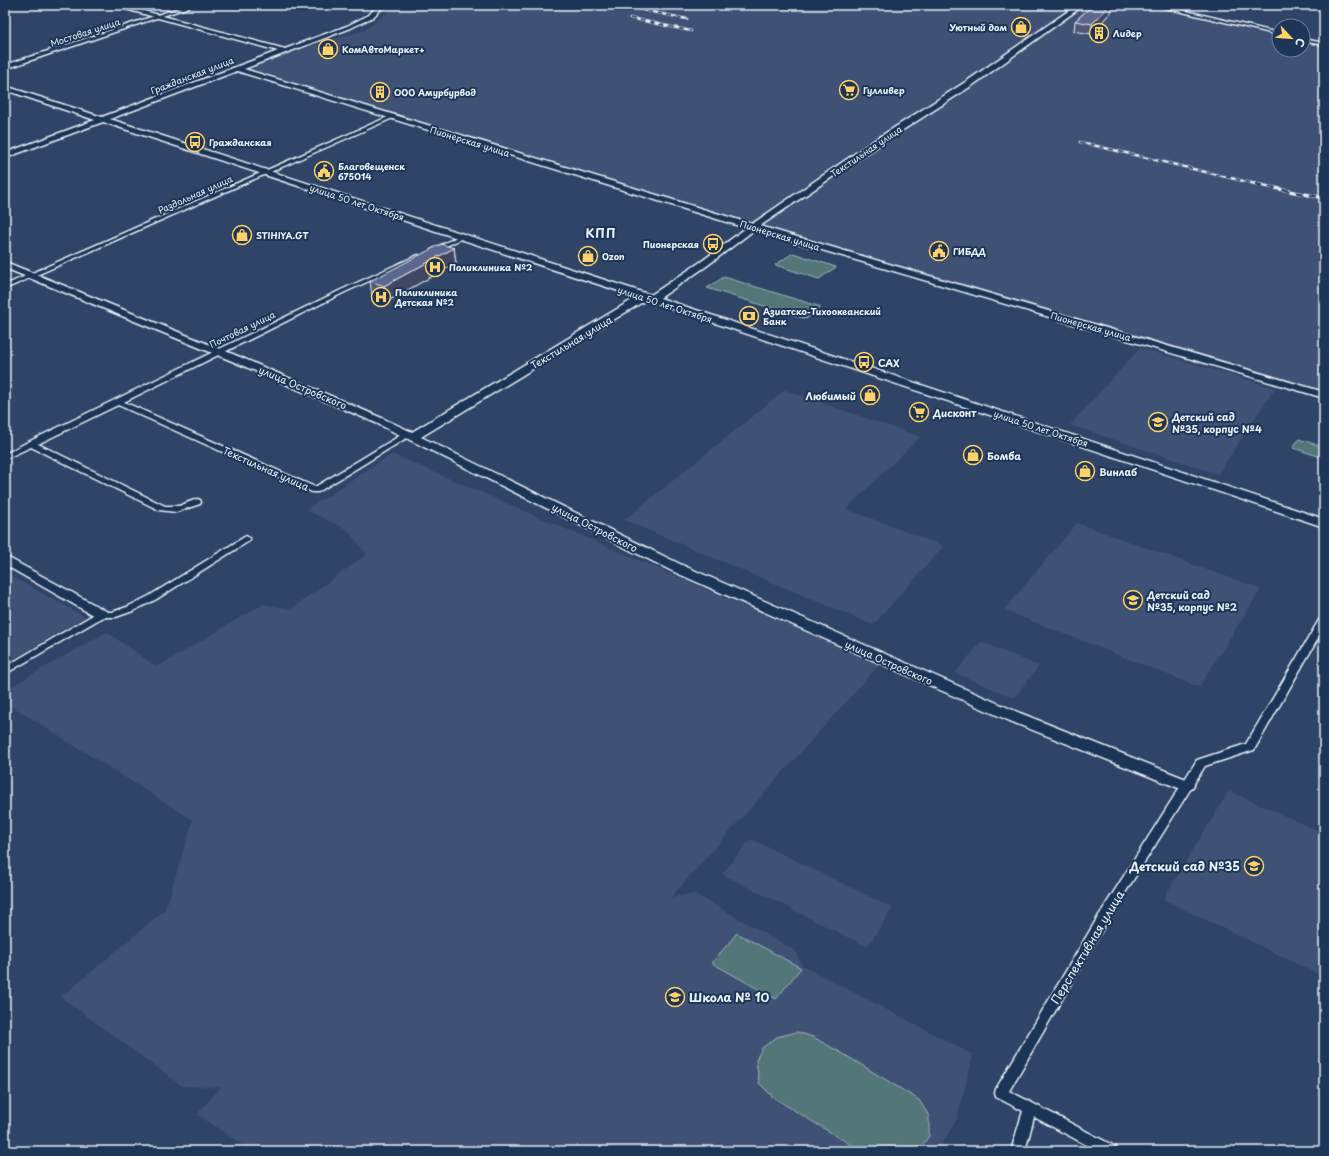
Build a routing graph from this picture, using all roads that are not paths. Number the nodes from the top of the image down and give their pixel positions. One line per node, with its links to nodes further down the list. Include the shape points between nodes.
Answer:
1 (8, 5): 7 (main road)
2 (114, 5): 8 (street)
3 (192, 5): 8 (street, Мостовая улица)
4 (382, 5): 12 (street, Гражданская улица, via 360,22)
5 (1081, 5): 20 (street, Текстильная улица, via 980,76)
6 (1155, 5): 9 (street)
7 (5, 6)
8 (158, 17): 12 (street); 13 (street, Мостовая улица)
9 (1271, 32)
10 (1311, 42): 11 (street)
11 (1324, 44)
12 (285, 51): 14 (street, Гражданская улица)
13 (5, 67)
14 (237, 69): 16 (street, Пионерская улица); 17 (street, Гражданская улица)
15 (5, 88): 17 (street, улица 50 лет Октября)
16 (392, 117): 19 (street, Раздольная улица); 20 (street, Пионерская улица)
17 (103, 120): 18 (street, Гражданская улица); 19 (street, улица 50 лет Октября)
18 (5, 156)
19 (266, 172): 21 (street, улица 50 лет Октября); 25 (street, Раздольная улица)
20 (753, 227): 27 (street, Текстильная улица, via 705,263); 29 (street, Пионерская улица)
21 (464, 236): 22 (street); 27 (street, улица 50 лет Октября)
22 (430, 252)
23 (423, 255): 28 (street, Почтовая улица)
24 (5, 265): 25 (street, улица Островского)
25 (31, 276): 26 (street, Раздольная улица); 28 (street, улица Островского)
26 (5, 287)
27 (648, 298): 31 (street, Текстильная улица); 35 (street, улица 50 лет Октября)
28 (218, 352): 30 (street, Почтовая улица); 31 (street, улица Островского)
29 (1324, 395)
30 (118, 402): 31 (street, Текстильная улица, via 315,490); 32 (street, Почтовая улица)
31 (412, 435): 41 (street, улица Островского, via 677,568 1020,720)
32 (31, 444): 33 (street, Почтовая улица); 34 (street, via 162,508 181,509)
33 (5, 457)
34 (197, 502)
35 (1324, 522)
36 (246, 539): 38 (street, via 130,610 113,615)
37 (5, 560): 38 (street)
38 (101, 614): 40 (street)
39 (1324, 620): 41 (street, Перспективная улица, via 1250,747 1201,763)
40 (5, 671)
41 (1186, 785): 42 (street, Перспективная улица, via 1102,920 1002,1093)
42 (1030, 1108): 43 (street); 44 (street)
43 (1018, 1151)
44 (1112, 1151)

